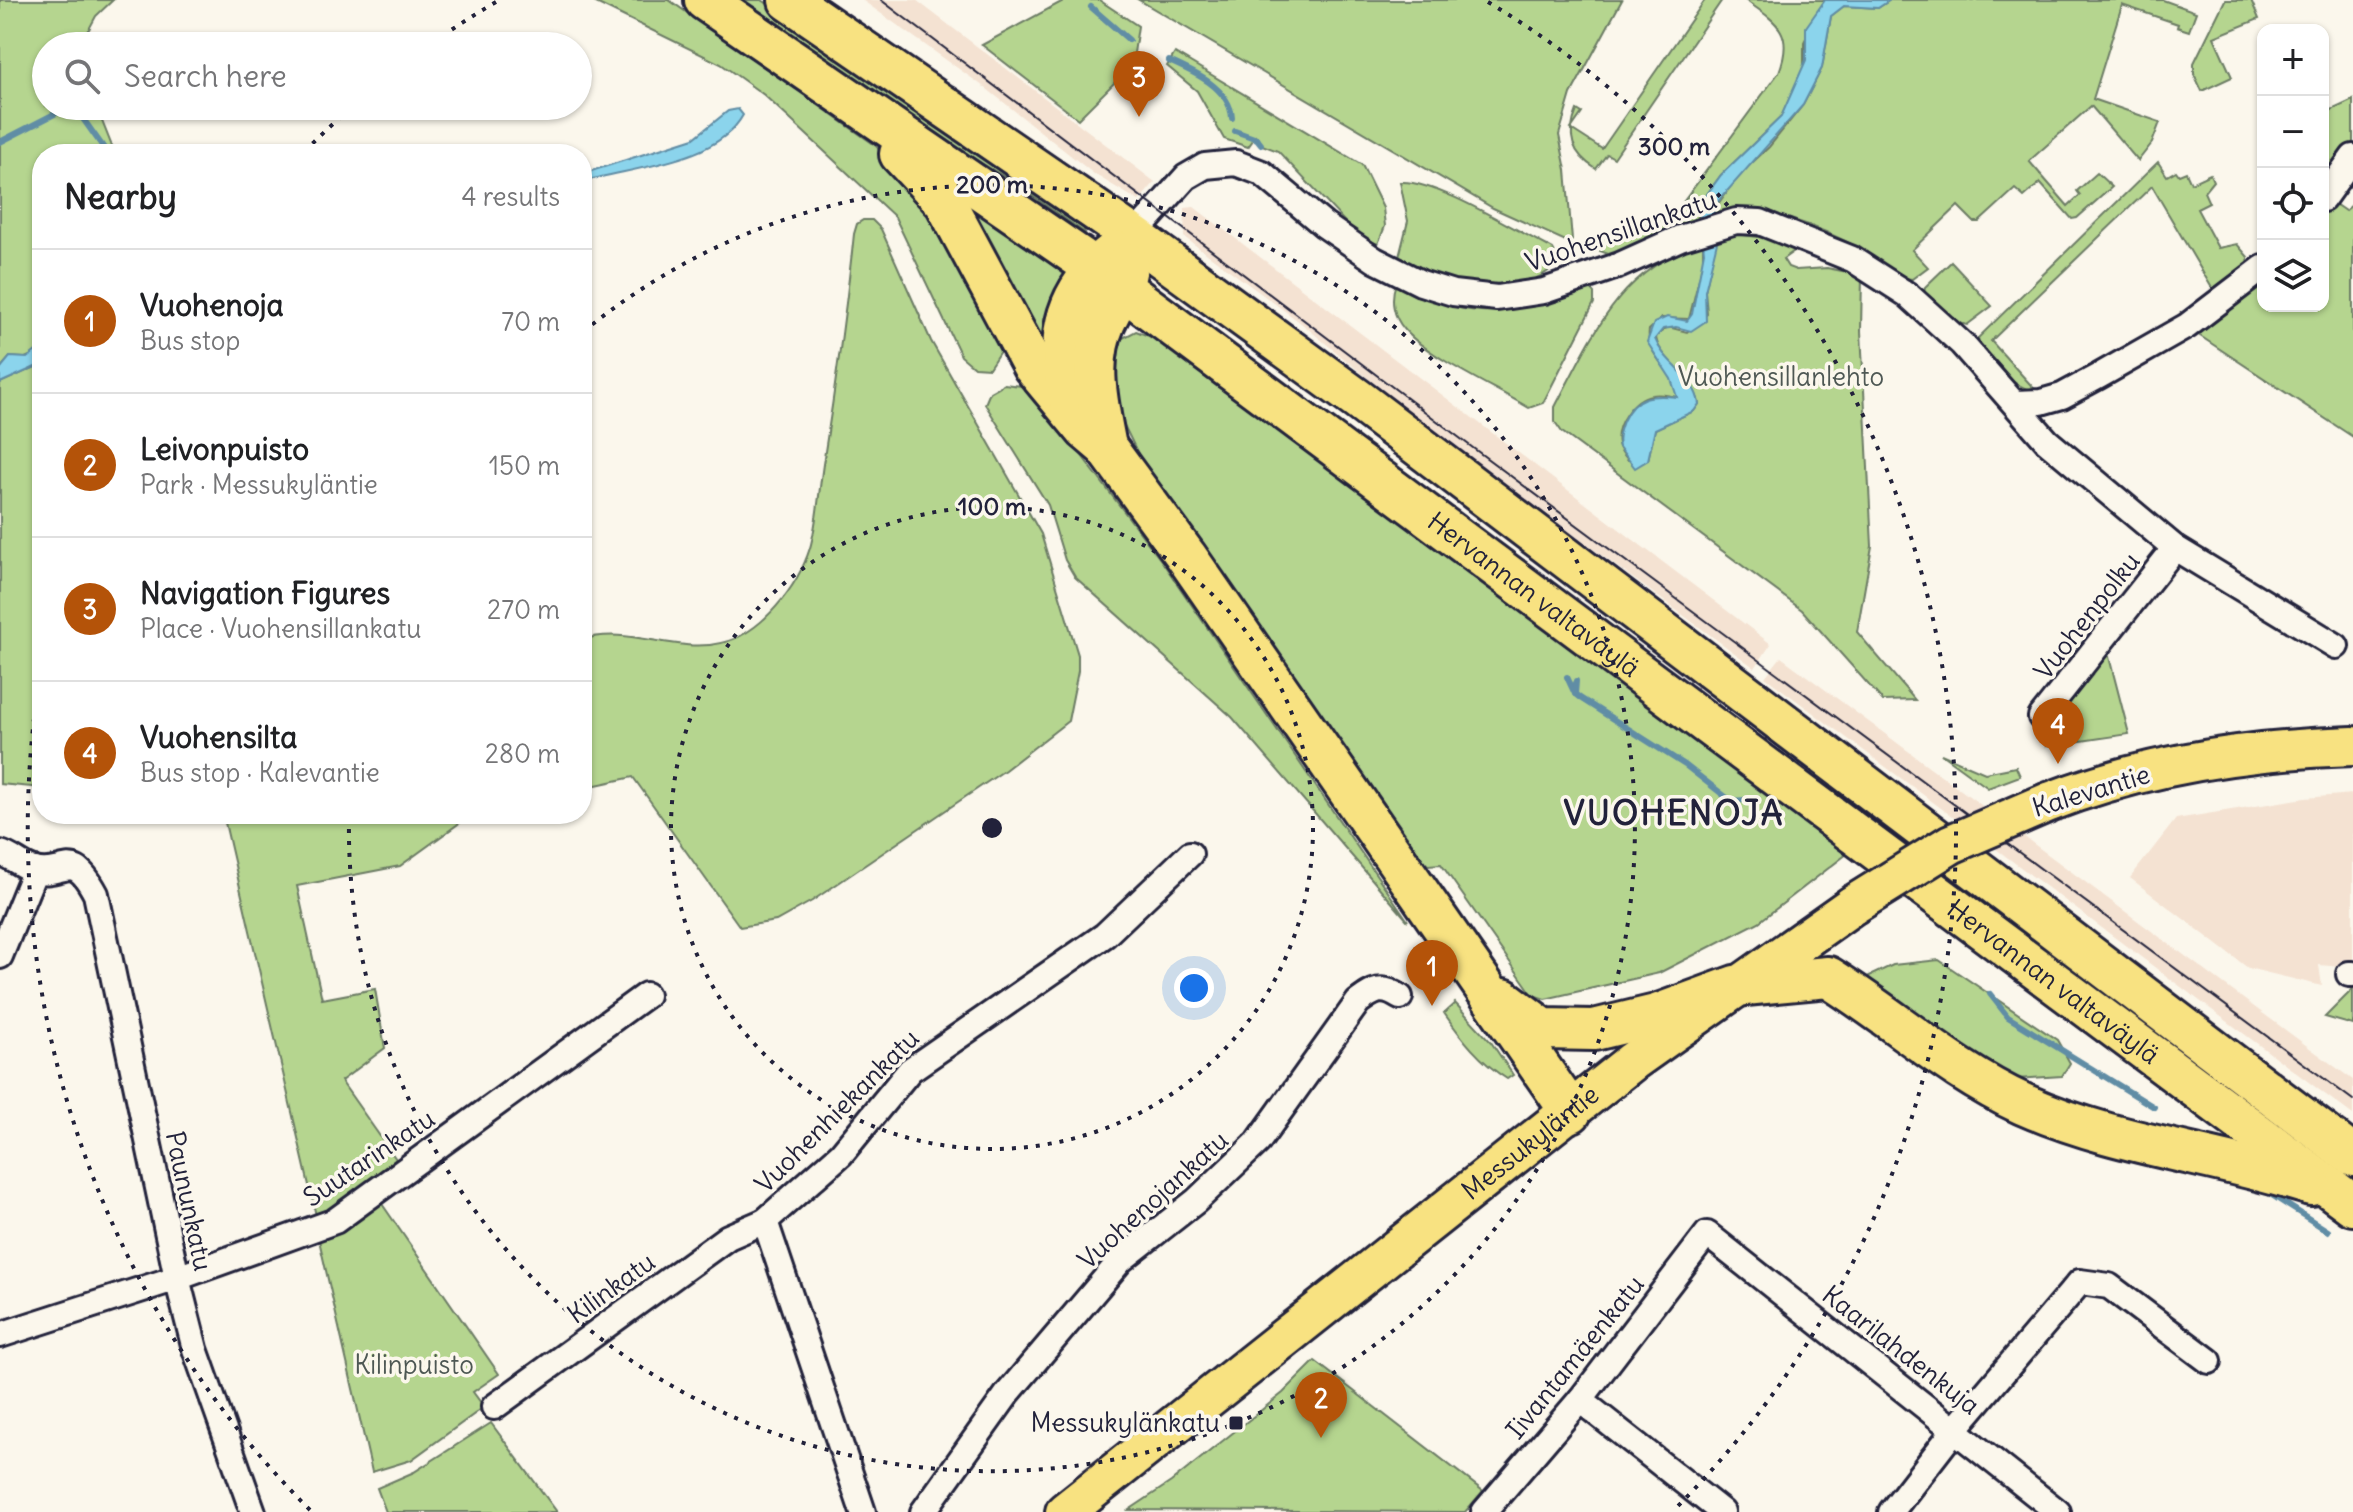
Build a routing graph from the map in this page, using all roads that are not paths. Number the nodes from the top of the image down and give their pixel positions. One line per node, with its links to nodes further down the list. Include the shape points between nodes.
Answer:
1 (705, 0): 3 (highway, Hervannan valtaväylä)
2 (789, 0): 6 (highway, Hervannan valtaväylä)
3 (856, 102): 8 (highway, Hervannan valtaväylä); 10 (highway, via 945,202 1033,366)
4 (2353, 157): 5 (street)
5 (2329, 191)
6 (1133, 236): 8 (highway); 9 (street, Vuohensillankatu, via 1186,177 1205,166 1236,163 1262,173 1375,260 1453,293 1497,298 1544,291 1736,221 1760,222 1852,259 1908,295); 26 (highway, Hervannan valtaväylä, via 1357,399)
7 (2257, 273): 9 (street, via 2187,326 2062,396)
8 (1109, 278): 10 (highway, via 1071,305 1061,347); 11 (highway, via 1094,368); 27 (highway, Hervannan valtaväylä)
9 (2015, 403): 12 (street, Vuohensillankatu, via 2047,441)
10 (1072, 410): 11 (highway)
11 (1106, 447): 21 (highway)
12 (2175, 548): 13 (street, Vuohensillankatu); 14 (street, Vuohenpolku)
13 (2336, 646)
14 (2041, 717)
15 (2353, 746): 19 (main road, Kalevantie, bridge, via 2163,769 2049,802 1951,844)
16 (0, 853): 18 (street)
17 (1190, 854): 28 (street, Vuohenhiekankatu, via 1105,935 916,1065 841,1154)
18 (35, 870): 20 (street); 30 (street, Paununkatu, via 67,866 85,874 96,894)
19 (1853, 905): 22 (main road, Messukyläntie)
20 (0, 956)
21 (1475, 977): 22 (highway, via 1543,1029 1563,1030 1620,1025); 25 (highway)
22 (1735, 986): 25 (main road, Messukyläntie); 27 (highway, via 1828,977 1928,1050 2022,1103 2109,1137 2273,1173)
23 (646, 995): 30 (street, Suutarinkatu, via 335,1221)
24 (1400, 997): 38 (street, Vuohenojankatu, via 1389,989 1375,989 1358,1002 1258,1142 1196,1201 1121,1260 1001,1402)
25 (1571, 1112): 39 (main road, Messukyläntie)
26 (2353, 1156)
27 (2346, 1199)
28 (765, 1221): 34 (street, Kilinkatu, via 728,1237); 37 (street, Vuohenhiekankatu)
29 (1707, 1234): 33 (street, Iivantamäenkatu); 35 (street, Kaarilahdenkuja)
30 (177, 1278): 31 (street, Suutarinkatu); 36 (street, Paununkatu, via 195,1349)
31 (0, 1335)
32 (2209, 1361): 35 (street, via 2109,1286 2080,1282)
33 (1580, 1400): 40 (street, Iivantamäenkatu); 41 (street)
34 (494, 1407)
35 (1956, 1428): 42 (street); 43 (street, Kaarilahdenkuja)
36 (253, 1512)
37 (863, 1512)
38 (923, 1512)
39 (1065, 1512)
40 (1484, 1512)
41 (1722, 1512)
42 (1891, 1512)
43 (2058, 1512)

